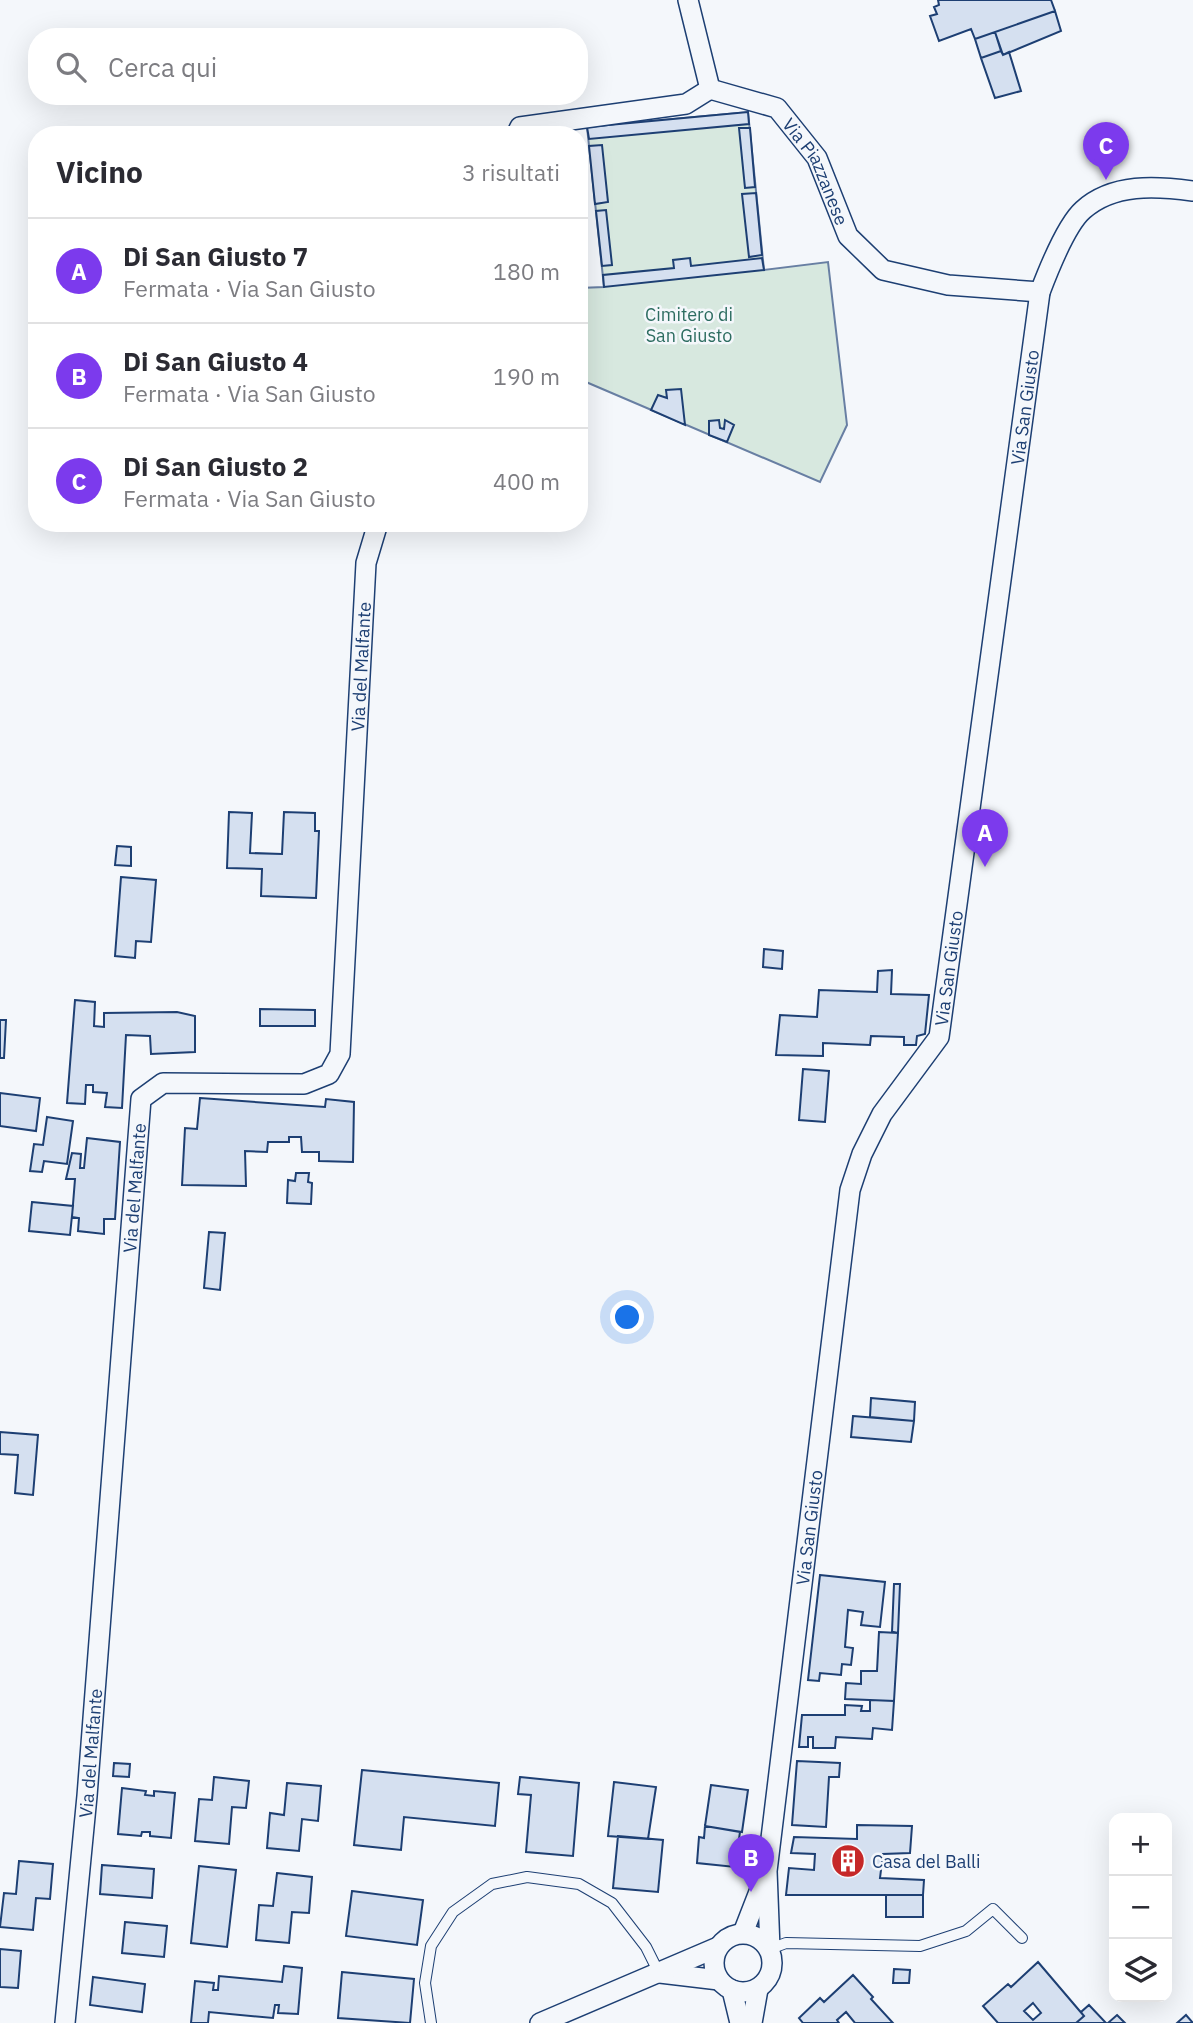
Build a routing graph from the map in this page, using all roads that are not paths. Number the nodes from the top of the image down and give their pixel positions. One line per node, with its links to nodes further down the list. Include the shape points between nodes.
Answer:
1 (688, 0): 2 (street)
2 (710, 89): 3 (street, via 686,104); 5 (street, Via Piazzanese, via 777,108 817,158 848,236 883,270 948,285)
3 (527, 126)
4 (1193, 191): 5 (street, Via San Giusto, via 1154,187 1116,191 1082,210 1056,252)
5 (1040, 292): 7 (street, Via San Giusto, via 939,1037 882,1114 850,1190)
6 (375, 532): 15 (street, Via del Malfante, via 366,563 340,1054 329,1074 304,1084 163,1083 141,1099)
7 (767, 1871): 8 (street, Via San Giusto); 11 (street, Via San Giusto)
8 (743, 1933): 10 (street); 11 (street, via 759,1938)
9 (1022, 1938): 11 (lane, via 993,1909 966,1931 920,1946 786,1943)
10 (718, 1947): 12 (street); 13 (street, via 714,1965)
11 (770, 1950): 14 (street, via 772,1971)
12 (659, 1973): 13 (street); 16 (lane, via 646,1947 611,1903 579,1884 527,1877 492,1884 453,1912 431,1946 425,1983); 17 (street)
13 (725, 1985): 14 (street, via 747,1993); 18 (street)
14 (758, 1989): 19 (street)
15 (65, 2023)
16 (431, 2023)
17 (540, 2023)
18 (740, 2023)
19 (752, 2023)

